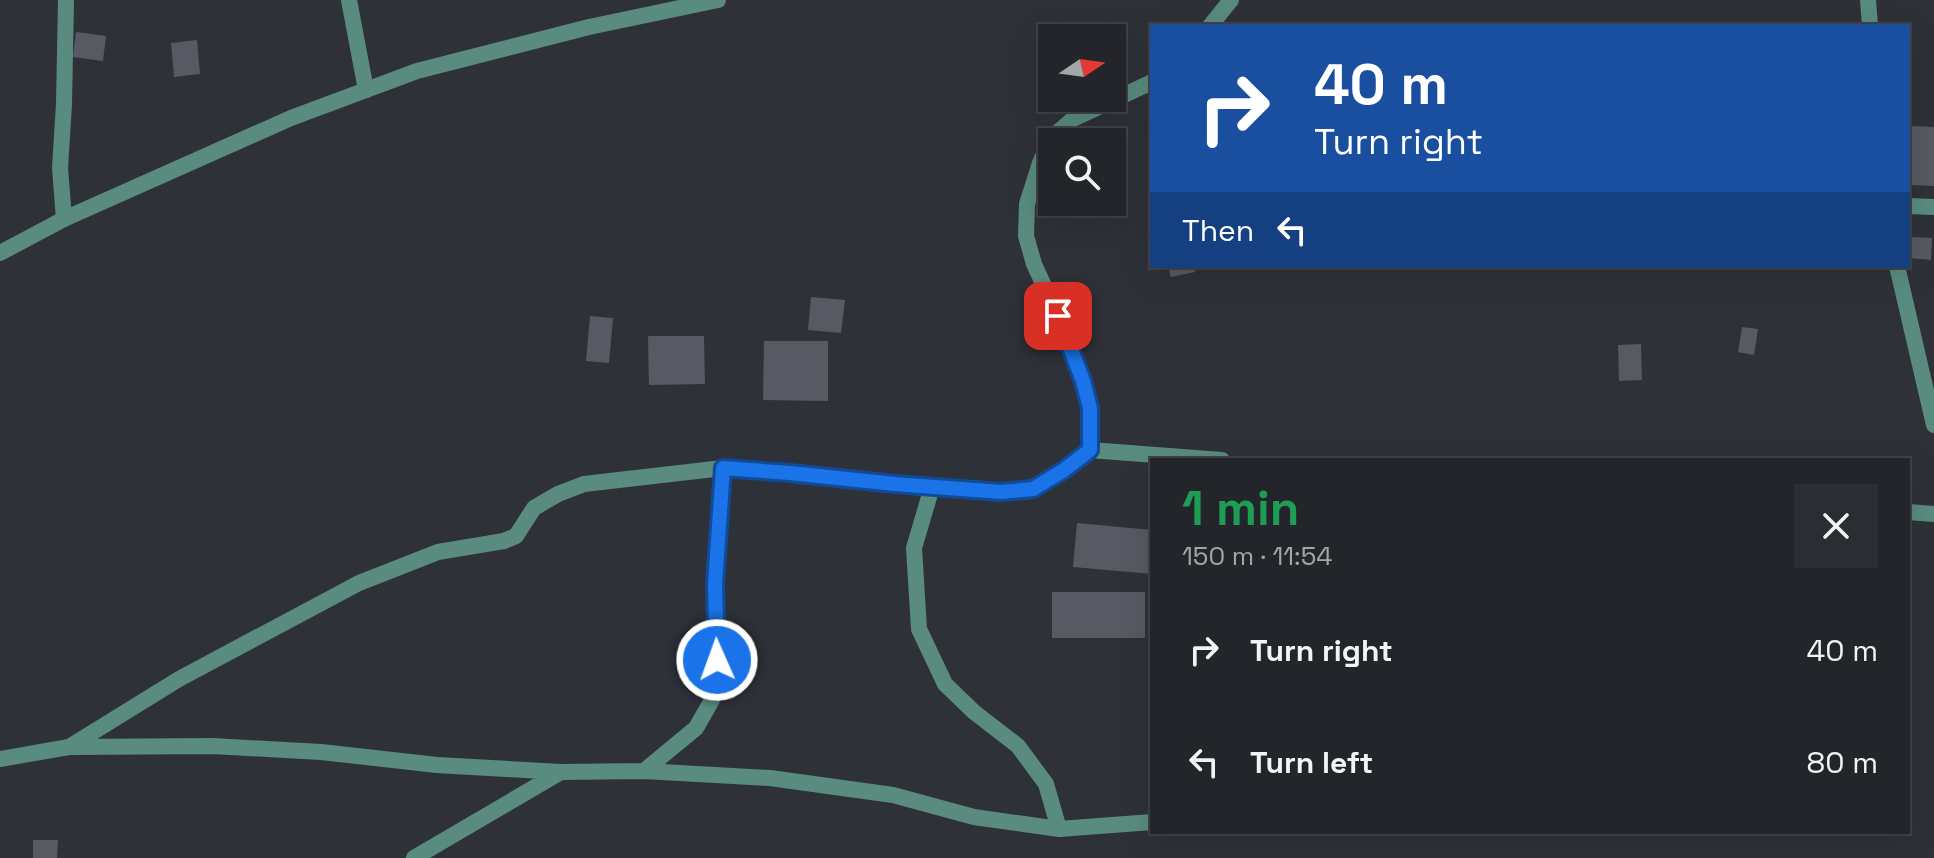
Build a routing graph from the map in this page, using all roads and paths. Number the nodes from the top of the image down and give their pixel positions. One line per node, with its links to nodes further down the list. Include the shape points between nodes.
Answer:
1 (66, 0): 12 (street, via 60,168)
2 (349, 0): 9 (street)
3 (718, 0): 9 (street, via 589,27 417,71)
4 (1231, 0): 6 (street)
5 (1868, 0): 7 (street)
6 (1212, 24)
7 (1870, 24)
8 (1150, 83): 16 (street, via 1073,119 1051,138 1027,204 1026,236 1034,264 1087,394)
9 (366, 90): 12 (street)
10 (1910, 206): 11 (street)
11 (1934, 207)
12 (64, 219): 13 (street)
13 (0, 253)
14 (1897, 268): 15 (street)
15 (1934, 425)
16 (1090, 450): 17 (street); 19 (street, via 1033,489)
17 (1196, 458)
18 (723, 468): 19 (street); 22 (street, via 584,484 558,494 534,508 516,536 438,552 359,583 179,679); 24 (street, via 712,700 696,728)
19 (932, 487): 27 (street, via 914,548 919,629 945,684 1018,746 1046,784)
20 (1910, 512): 21 (street)
21 (1934, 514)
22 (69, 747): 23 (street); 25 (street, via 213,746)
23 (0, 759)
24 (644, 771): 25 (street); 27 (street, via 770,778 893,795 974,817)
25 (561, 772): 28 (street)
26 (1150, 822): 27 (street)
27 (1059, 829)
28 (414, 858)

